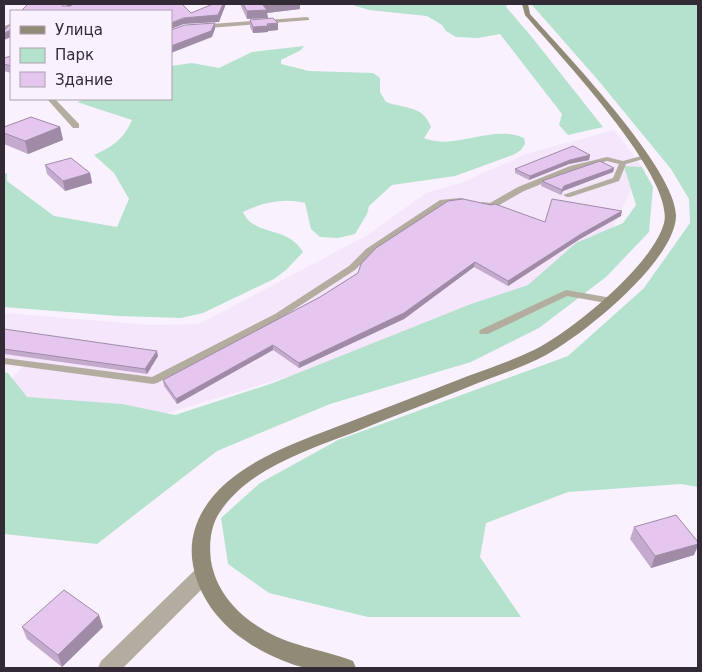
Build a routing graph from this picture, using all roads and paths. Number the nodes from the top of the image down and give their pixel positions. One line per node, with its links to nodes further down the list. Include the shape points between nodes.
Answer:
1 (525, 4): 8 (main road, via 527,14 597,94)
2 (307, 19): 4 (street)
3 (172, 26): 4 (street)
4 (184, 28): 5 (street)
5 (172, 33)
6 (52, 100): 7 (street)
7 (76, 126)
8 (645, 158): 9 (lane); 11 (main road, via 666,193 671,215 669,228 645,264)
9 (623, 162): 10 (lane, via 616,179); 13 (lane, via 607,159 573,168 521,189 491,206 463,200 443,202 368,251 352,268 278,316 152,381)
10 (567, 195)
11 (612, 301): 12 (lane, via 566,293); 14 (main road, via 581,327 537,353 317,441 258,469 223,496 210,513 202,536)
12 (484, 332)
13 (4, 361)
14 (203, 571): 15 (street); 16 (main road, via 213,596 229,617 255,636 295,654)
15 (110, 668)
16 (345, 668)

